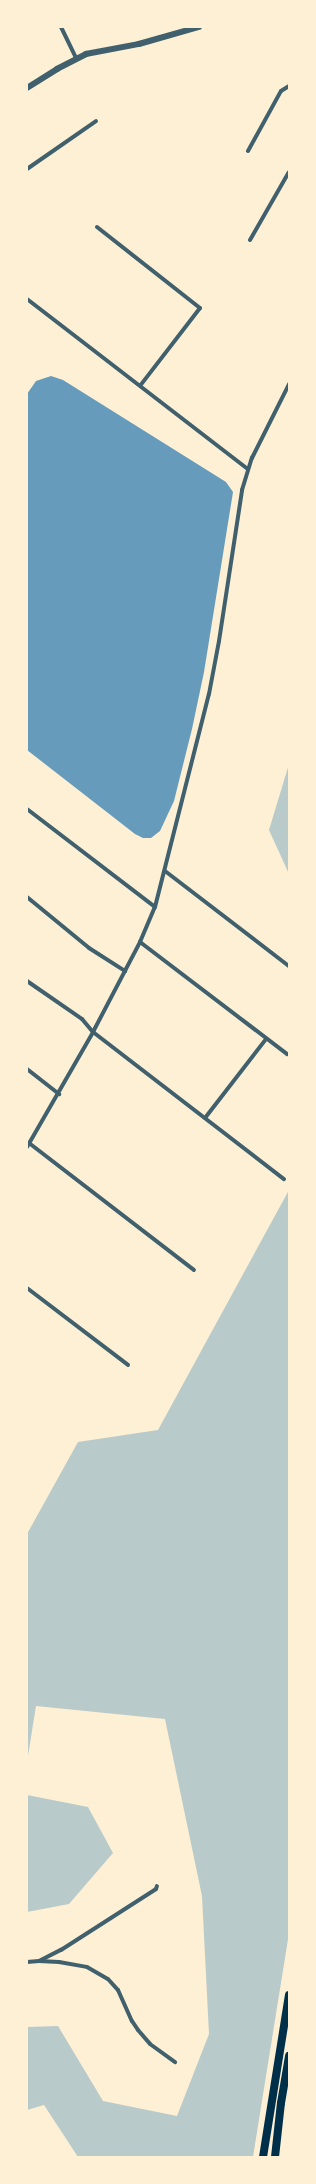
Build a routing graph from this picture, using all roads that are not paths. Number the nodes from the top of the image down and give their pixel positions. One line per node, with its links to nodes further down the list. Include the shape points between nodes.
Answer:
1 (61, 27): 3 (street)
2 (199, 27): 3 (street)
3 (76, 58): 5 (street)
4 (288, 86): 7 (street, via 281,91)
5 (27, 88)
6 (96, 121): 8 (street)
7 (248, 150)
8 (27, 169)
9 (289, 172): 11 (street)
10 (97, 227): 14 (street, via 200,308)
11 (250, 240)
12 (27, 299): 14 (street)
13 (289, 384): 15 (street)
14 (140, 386): 15 (street)
15 (248, 469): 17 (street, via 242,490 209,694)
16 (27, 809): 19 (street)
17 (165, 871): 19 (street); 21 (street)
18 (27, 897): 22 (street, via 89,948)
19 (155, 907): 20 (street)
20 (140, 942): 22 (street); 25 (street)
21 (289, 966)
22 (125, 971): 24 (street)
23 (27, 981): 24 (street, via 82,1019)
24 (93, 1032): 28 (street); 29 (street)
25 (266, 1039): 26 (street); 29 (street)
26 (287, 1054)
27 (27, 1069): 28 (street)
28 (59, 1094): 30 (street)
29 (205, 1118): 31 (street)
30 (28, 1145): 32 (street)
31 (284, 1179)
32 (194, 1270)
33 (27, 1288): 34 (street)
34 (128, 1365)
35 (157, 1886): 36 (street, via 61,1950)
36 (39, 1961): 37 (street); 40 (street, via 87,1967 108,1979 118,1990 138,2030 150,2044)
37 (27, 1962)
38 (289, 1995): 41 (highway)
39 (289, 2056): 42 (highway)
40 (175, 2062)
41 (263, 2154)
42 (275, 2157)

